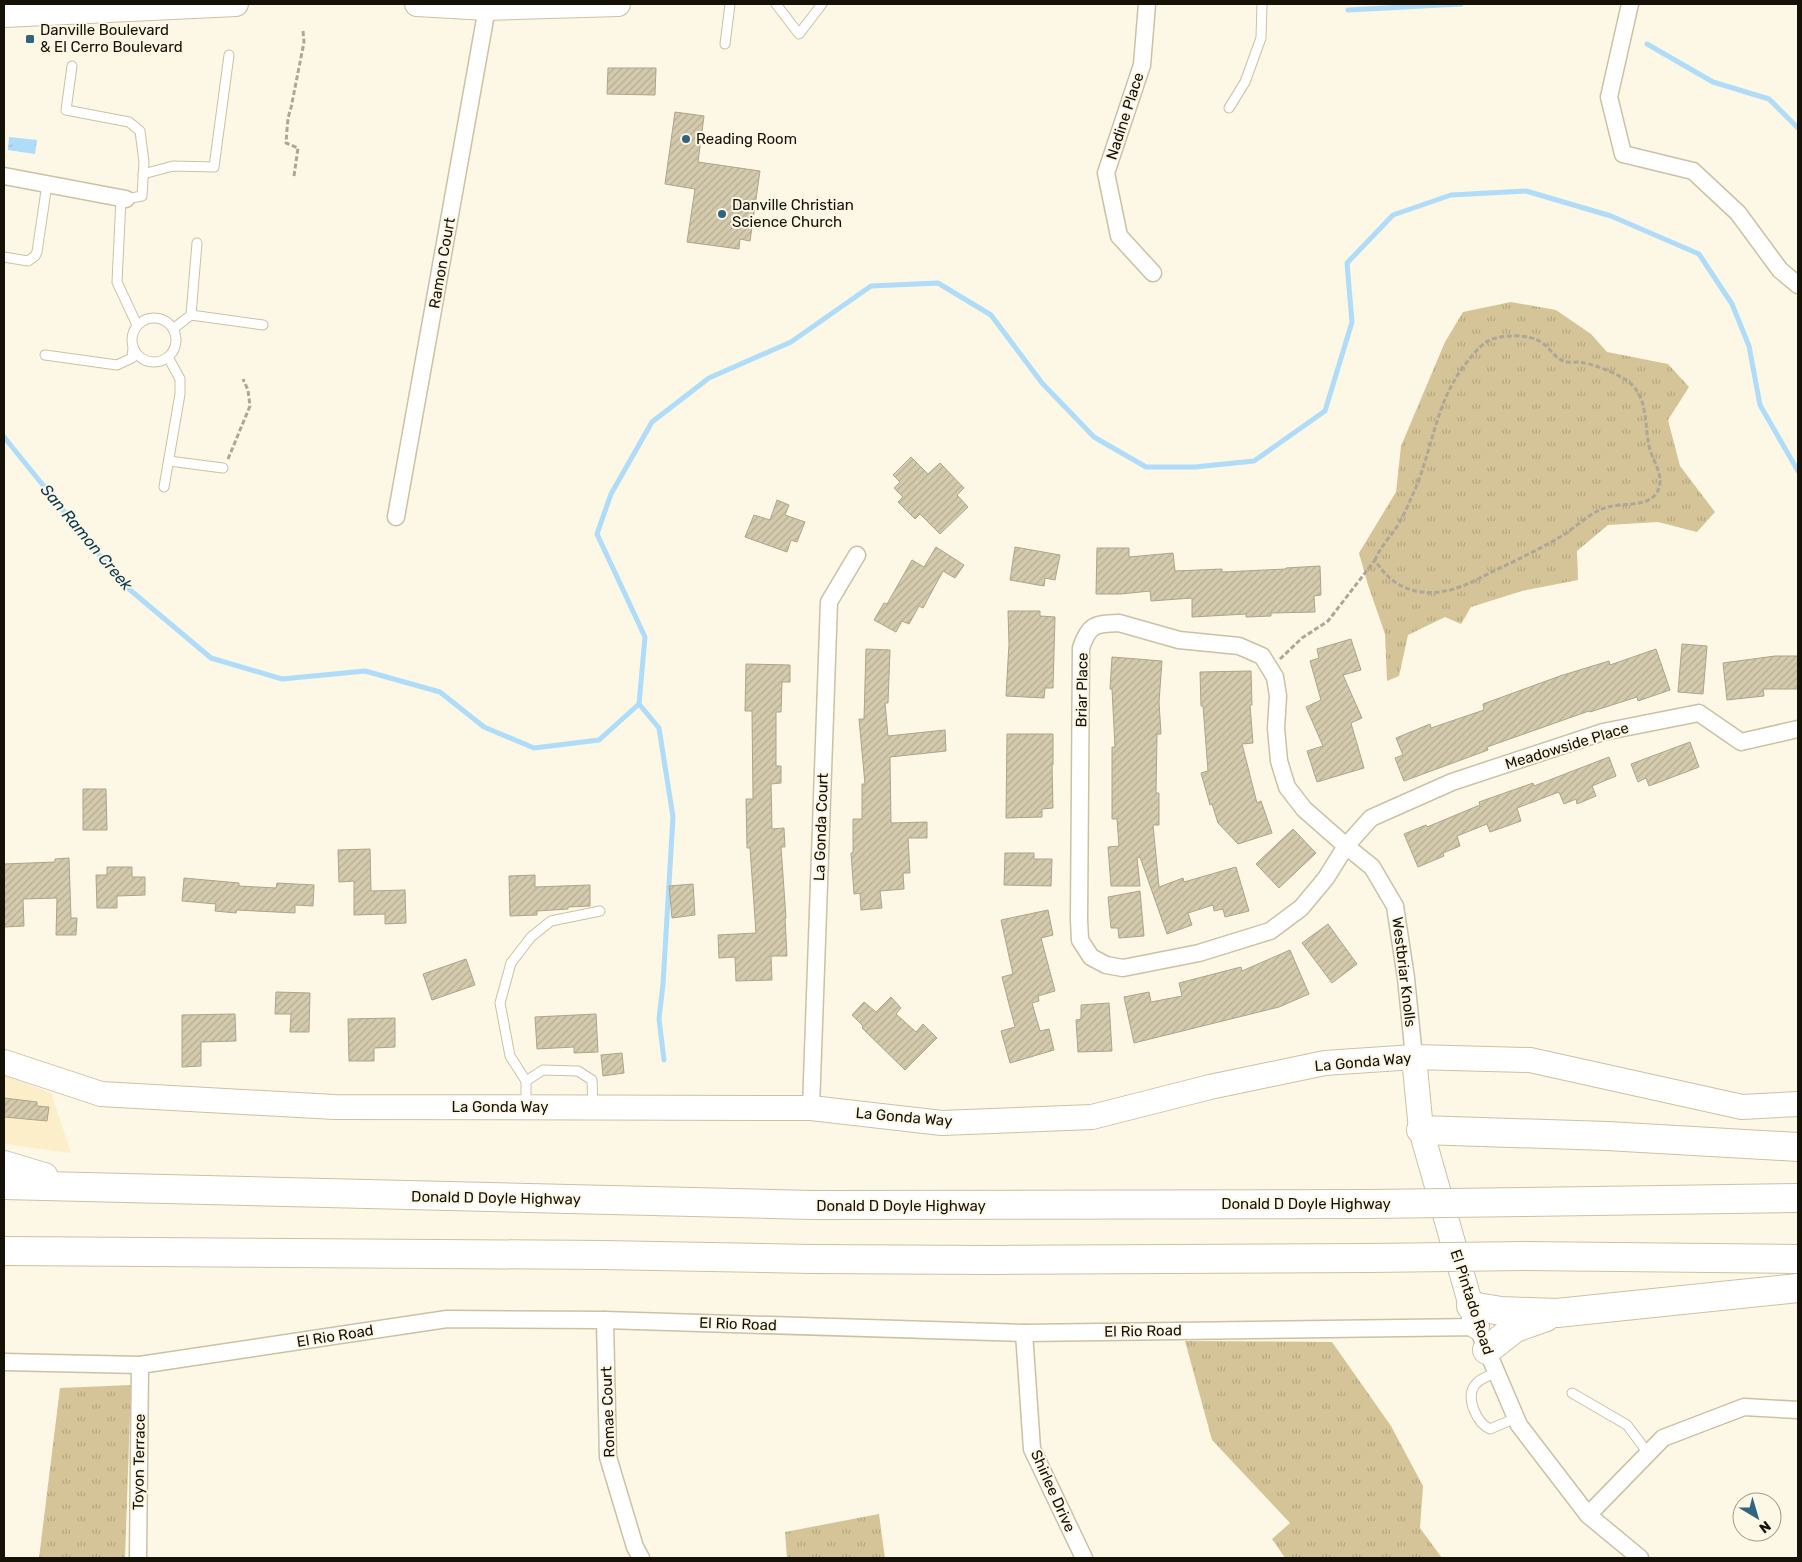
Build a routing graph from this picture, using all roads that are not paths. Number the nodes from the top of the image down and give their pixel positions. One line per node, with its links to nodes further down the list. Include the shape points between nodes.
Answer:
1 (236, 4): 11 (street)
2 (417, 4): 10 (street)
3 (618, 4): 10 (street)
4 (730, 4): 12 (lane)
5 (776, 4): 6 (lane, via 799,34)
6 (822, 4)
7 (1147, 4): 22 (street, Nadine Place, via 1142,65 1106,173 1119,236)
8 (1262, 4): 15 (lane, via 1261,38 1245,82)
9 (1630, 4): 23 (street, via 1609,97 1623,154 1693,171 1738,213 1780,270)
10 (487, 8): 34 (street, Ramon Court)
11 (4, 15)
12 (725, 44)
13 (229, 55): 16 (lane, via 214,167 173,166)
14 (72, 66): 16 (lane, via 66,110 129,122 140,131)
15 (1229, 108)
16 (143, 174): 19 (lane, via 142,196)
17 (4, 176): 18 (street)
18 (47, 184): 19 (street); 21 (lane, via 35,256 28,261)
19 (124, 198): 25 (lane, via 117,282)
20 (197, 243): 24 (lane)
21 (4, 257)
22 (1153, 273)
23 (1798, 285)
24 (191, 315): 26 (lane); 27 (lane)
25 (138, 325): 27 (lane, via 156,318); 28 (lane, via 132,336)
26 (263, 325)
27 (173, 329): 30 (lane, via 176,344)
28 (133, 348): 29 (lane, via 132,358 117,365); 30 (lane, via 149,362)
29 (45, 355)
30 (168, 356): 31 (lane, via 180,379)
31 (169, 461): 32 (lane); 33 (lane)
32 (223, 468)
33 (164, 487)
34 (396, 518)
35 (857, 555): 45 (street, La Gonda Court, via 829,602)
36 (1798, 729): 37 (street, Meadowside Place, via 1741,742 1699,713 1603,732 1452,782 1371,818)
37 (1346, 846): 37 (street, Briar Place, via 1326,878 1300,908 1270,931 1200,953 1123,968 1106,965 1091,957 1080,940 1081,648 1087,633 1100,624 1119,623 1179,640 1239,646 1262,656 1276,677 1279,761 1287,786 1304,809); 39 (street, Westbriar Knolls, via 1372,867 1395,906)
38 (600, 911): 41 (lane, via 551,921 531,937 511,963 500,1003 510,1056)
39 (1414, 1057): 42 (street, La Gonda Way, via 1530,1060 1742,1107); 45 (street, La Gonda Way, via 1325,1063 1092,1116 942,1123); 46 (street, El Pintado Road)
40 (4, 1062): 43 (street, La Gonda Way, via 101,1094 334,1107)
41 (526, 1081): 43 (lane); 44 (lane, via 543,1070 578,1071 592,1080)
42 (1798, 1104)
43 (526, 1108): 44 (street, La Gonda Way)
44 (593, 1108): 45 (street, La Gonda Way)
45 (811, 1108)
46 (1421, 1130): 47 (highway); 58 (street, El Pintado Road)
47 (1798, 1147)
48 (4, 1165): 50 (highway)
49 (4, 1186): 50 (highway, Donald D Doyle Highway)
50 (79, 1187): 51 (highway, Donald D Doyle Highway, bridge, via 813,1205 1368,1204)
51 (1798, 1198)
52 (4, 1250): 53 (highway, bridge, via 832,1259 1525,1256)
53 (1798, 1259)
54 (1798, 1288): 55 (highway)
55 (1557, 1313): 58 (highway); 58 (highway, via 1501,1311)
56 (605, 1320): 57 (street, El Rio Road); 60 (street, El Rio Road, via 447,1319); 67 (street, Romae Court, via 608,1457)
57 (1024, 1333): 58 (street, El Rio Road); 68 (street, Shirlee Drive, via 1032,1449)
58 (1482, 1339): 63 (street, El Pintado Road); 63 (lane, via 1479,1381 1470,1393 1480,1422 1490,1429)
59 (4, 1362): 60 (street, El Rio Road)
60 (140, 1365): 66 (street, Toyon Terrace)
61 (1572, 1393): 64 (lane, via 1627,1425)
62 (1798, 1410): 64 (street, via 1744,1407 1663,1438)
63 (1516, 1418): 65 (street, El Pintado Road)
64 (1648, 1453): 65 (street)
65 (1588, 1515): 69 (street, El Pintado Road)
66 (138, 1558)
67 (641, 1558)
68 (1084, 1558)
69 (1640, 1558)

